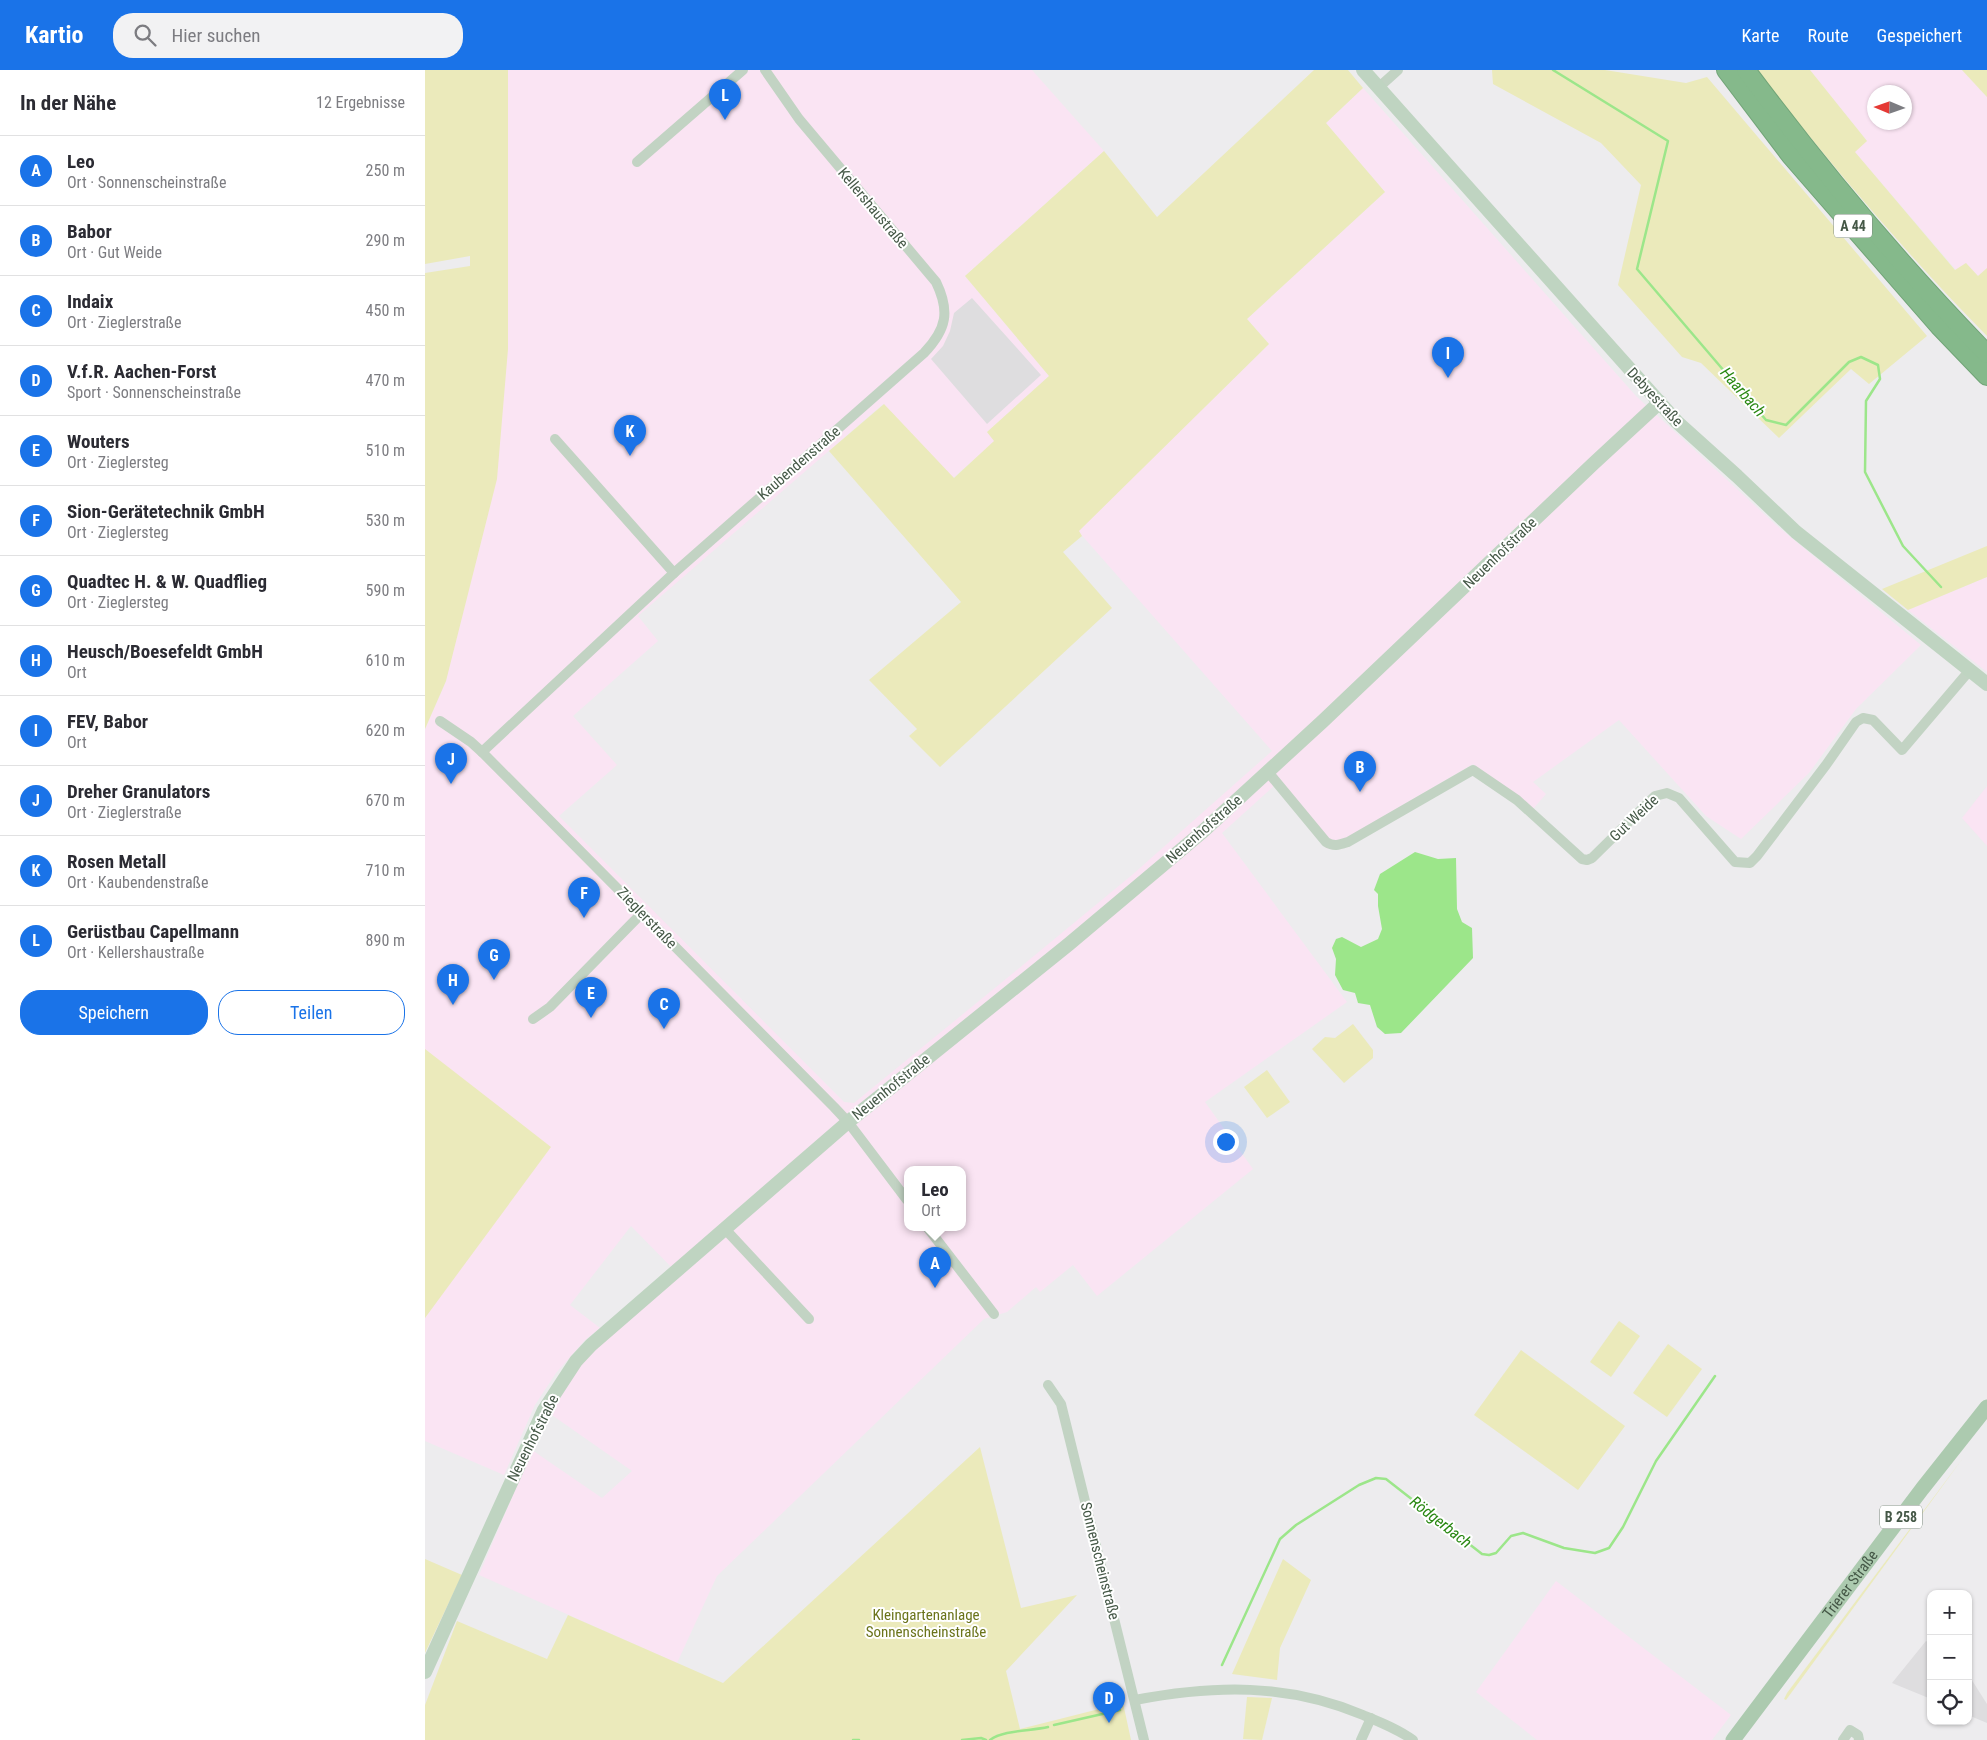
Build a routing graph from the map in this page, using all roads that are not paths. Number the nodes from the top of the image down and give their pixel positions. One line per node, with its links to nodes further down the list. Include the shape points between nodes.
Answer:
1 (743, 70): 8 (street)
2 (765, 70): 9 (street, Kellershaustraße, via 799,119 936,282 945,312 942,327)
3 (1363, 70): 7 (street, Debyestraße)
4 (1398, 70): 7 (street)
5 (1726, 70): 11 (highway, A 44, via 1791,156 1939,326)
6 (1746, 70): 10 (highway, A 44, via 1803,146 1950,316)
7 (1378, 88): 12 (street, Debyestraße)
8 (637, 162)
9 (924, 352): 14 (street, Kaubendenstraße)
10 (1987, 354)
11 (1987, 376)
12 (1659, 402): 15 (street, Debyestraße, via 1797,532); 19 (street, Neuenhofstraße)
13 (555, 439): 14 (street)
14 (674, 572): 18 (street, Kaubendenstraße)
15 (1971, 670): 16 (street, Debyestraße); 19 (street, Gut Weide, via 1902,750 1873,720 1863,718 1856,722 1750,863 1735,862 1679,798 1667,792 1655,796 1592,858 1582,859 1517,800 1473,770 1348,842 1332,845 1326,842)
16 (1987, 684)
17 (440, 721): 18 (street, Zieglerstraße)
18 (482, 752): 20 (street, Zieglerstraße)
19 (1268, 772): 22 (street, Neuenhofstraße, via 1201,834 1069,944)
20 (642, 913): 21 (street, via 550,1007); 22 (street, Zieglerstraße)
21 (533, 1019)
22 (848, 1122): 23 (street); 24 (street, Neuenhofstraße)
23 (904, 1196)
24 (725, 1229): 27 (street); 30 (street, Neuenhofstraße, via 591,1345 564,1378 544,1410)
25 (930, 1231): 26 (street)
26 (994, 1314)
27 (809, 1320)
28 (1048, 1385): 31 (street, Sonnenscheinstraße, via 1061,1404)
29 (1987, 1407): 36 (main road, Trierer Straße / B 258)
30 (425, 1672)
31 (1135, 1700): 32 (street, via 1219,1689 1276,1691 1336,1704); 33 (street, Sonnenscheinstraße)
32 (1371, 1718): 34 (street); 35 (street)
33 (1144, 1740)
34 (1361, 1740)
35 (1413, 1740)
36 (1733, 1740)
37 (1843, 1740): 38 (street, via 1850,1730 1858,1735)
38 (1859, 1740)

